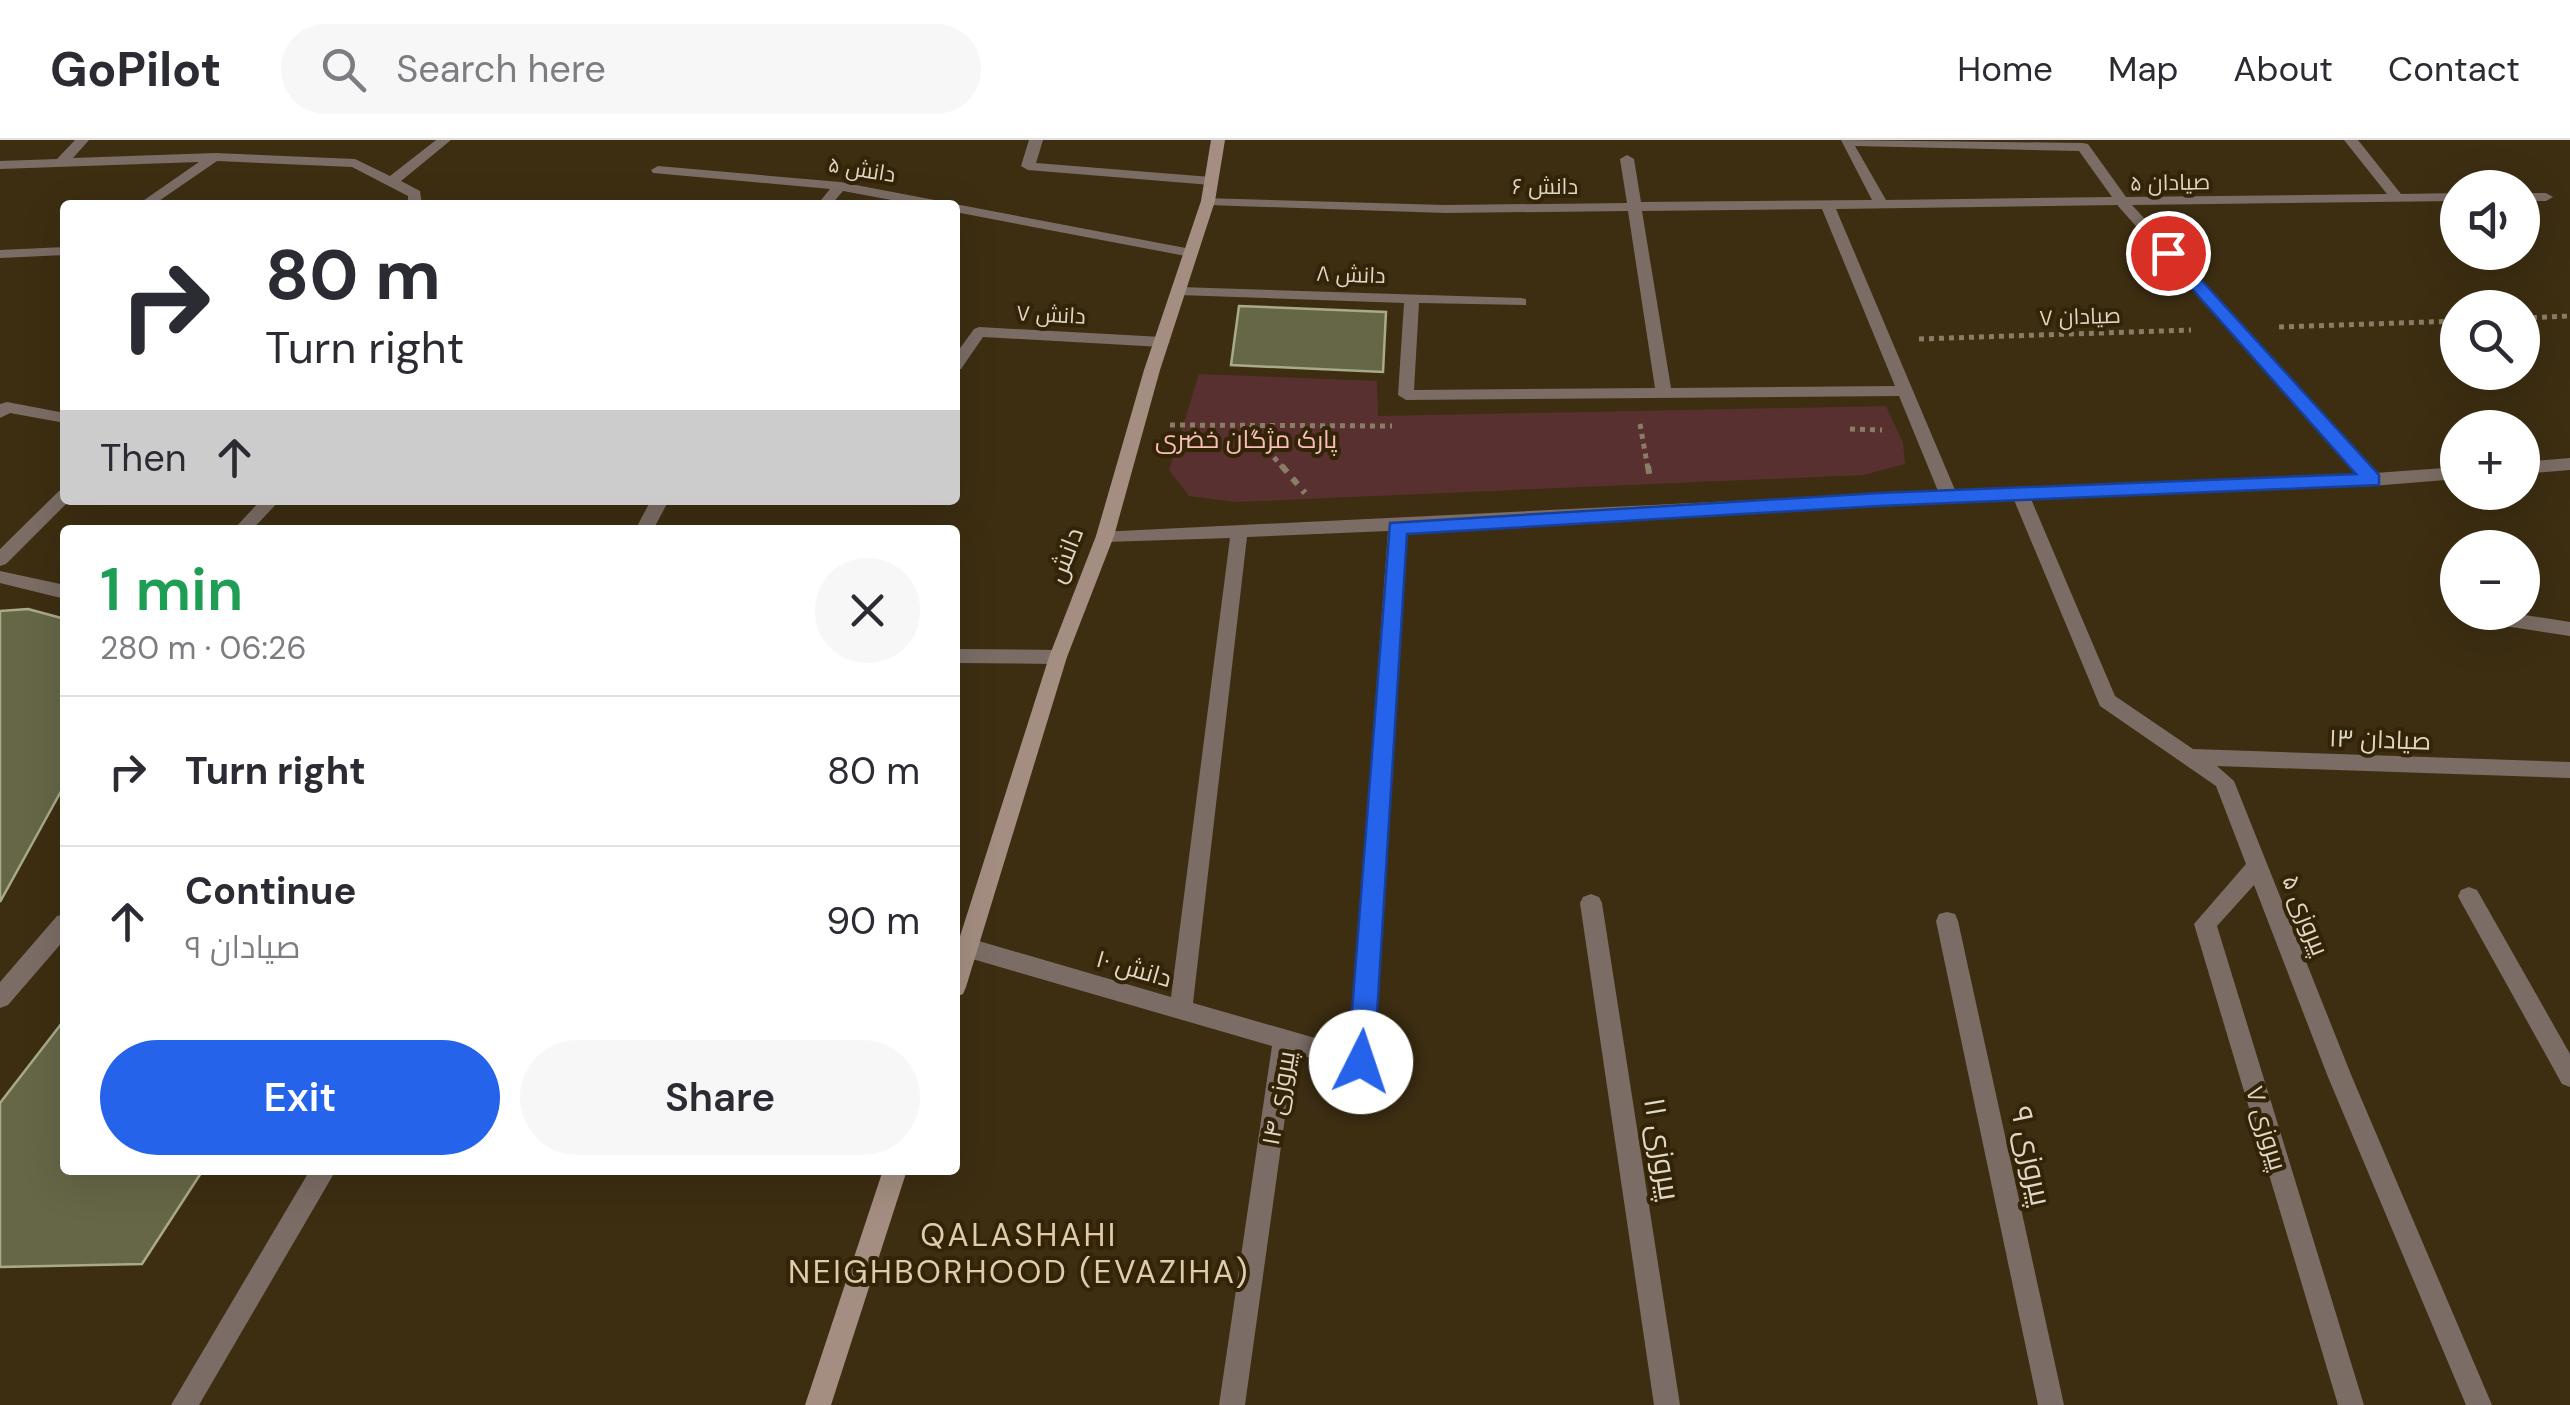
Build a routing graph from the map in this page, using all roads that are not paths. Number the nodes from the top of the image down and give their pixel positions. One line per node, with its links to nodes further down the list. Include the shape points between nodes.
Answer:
1 (82, 140): 10 (street)
2 (267, 140): 8 (street)
3 (444, 140): 14 (street)
4 (1036, 140): 13 (street, via 1028,166)
5 (1218, 140): 13 (street, دانش)
6 (2351, 140): 16 (street)
7 (215, 156): 8 (street); 10 (street); 20 (street)
8 (250, 158): 14 (street, via 355,163)
9 (1627, 158): 28 (street)
10 (61, 163): 11 (street)
11 (0, 165)
12 (658, 170): 15 (street, دانش ۵)
13 (1212, 181): 24 (street, دانش)
14 (390, 182): 21 (street)
15 (840, 186): 22 (street); 23 (street, دانش ۵)
16 (2397, 197): 17 (street, صیادان ۵); 25 (street, صیادان ۵)
17 (2440, 197)
18 (2540, 197): 19 (street)
19 (2546, 197)
20 (151, 200)
21 (415, 200)
22 (828, 200)
23 (914, 200)
24 (1208, 201): 28 (street, دانش ۶); 31 (street, دانش)
25 (2123, 202): 27 (street, صیادان ۵); 27 (street, via 2083,147 1846,142); 45 (street)
26 (1828, 206): 27 (street, دانش ۶); 28 (street, دانش ۶); 38 (street)
27 (1883, 206)
28 (1637, 208): 39 (street)
29 (960, 209): 31 (street)
30 (60, 252): 32 (street)
31 (1191, 253): 33 (street, دانش)
32 (0, 254)
33 (1179, 290): 34 (street, دانش ۸); 36 (street, دانش)
34 (1412, 298): 35 (street, دانش ۸); 39 (street, via 1406,395)
35 (1521, 302)
36 (1162, 342): 37 (street, دانش ۷, via 979,332); 53 (street, دانش)
37 (960, 359)
38 (1905, 391): 39 (street); 47 (street)
39 (1664, 393)
40 (0, 413): 41 (street, via 7,407)
41 (60, 417)
42 (2570, 464): 43 (street)
43 (2540, 466)
44 (2440, 474): 45 (street)
45 (2372, 480): 46 (street)
46 (2020, 494): 47 (street); 61 (street, پیروزی ۵, via 2107,701)
47 (1949, 496): 51 (street)
48 (60, 501): 54 (street)
49 (267, 505): 50 (street)
50 (247, 525)
51 (1397, 528): 52 (street); 71 (street, پیروزی ۱۴, via 1361,1062)
52 (1239, 532): 53 (street); 70 (street)
53 (1105, 536): 60 (street, دانش)
54 (0, 560)
55 (0, 577): 56 (street)
56 (60, 591)
57 (2540, 624): 58 (street)
58 (2570, 629)
59 (960, 656): 60 (street)
60 (1058, 656): 68 (street, دانش)
61 (2188, 757): 62 (street, صیادان ۱۳); 63 (street, پیروزی ۵, via 2224,781)
62 (2570, 770)
63 (2257, 867): 80 (street, پیروزی ۷, via 2205,924); 81 (street, پیروزی ۵)
64 (2470, 896): 72 (street)
65 (1591, 903): 78 (street, پیروزی ۱۱)
66 (1948, 921): 79 (street, پیروزی ۹)
67 (60, 928): 69 (street)
68 (961, 946): 70 (street, دانش ۱۰)
69 (0, 998)
70 (1181, 1010): 71 (street, دانش ۱۰)
71 (1284, 1040): 77 (street, پیروزی ۱۴)
72 (2570, 1076)
73 (321, 1175): 75 (street)
74 (893, 1175): 76 (street)
75 (184, 1405)
76 (818, 1405)
77 (1232, 1405)
78 (1668, 1405)
79 (2052, 1405)
80 (2351, 1405)
81 (2478, 1405)

